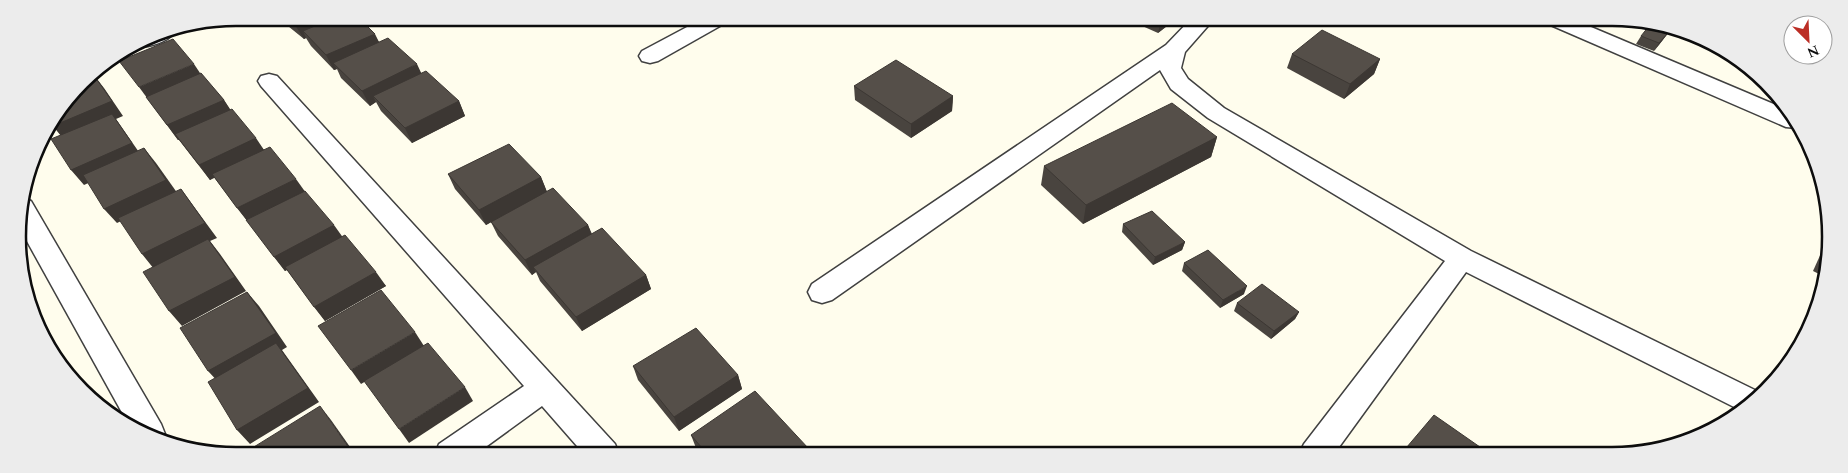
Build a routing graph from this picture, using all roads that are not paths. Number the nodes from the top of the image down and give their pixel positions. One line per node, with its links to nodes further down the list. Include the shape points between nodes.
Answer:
1 (705, 26): 5 (street)
2 (1197, 26): 4 (street)
3 (1570, 26): 7 (street)
4 (1174, 50): 9 (street, via 1170,68 1179,84 1216,114); 10 (street)
5 (650, 56)
6 (269, 81): 11 (street)
7 (1783, 117)
8 (27, 218): 13 (street)
9 (1462, 258): 12 (street); 16 (street)
10 (822, 292)
11 (545, 388): 14 (street); 15 (street)
12 (1745, 399)
13 (145, 426)
14 (460, 447)
15 (598, 447)
16 (1320, 447)

